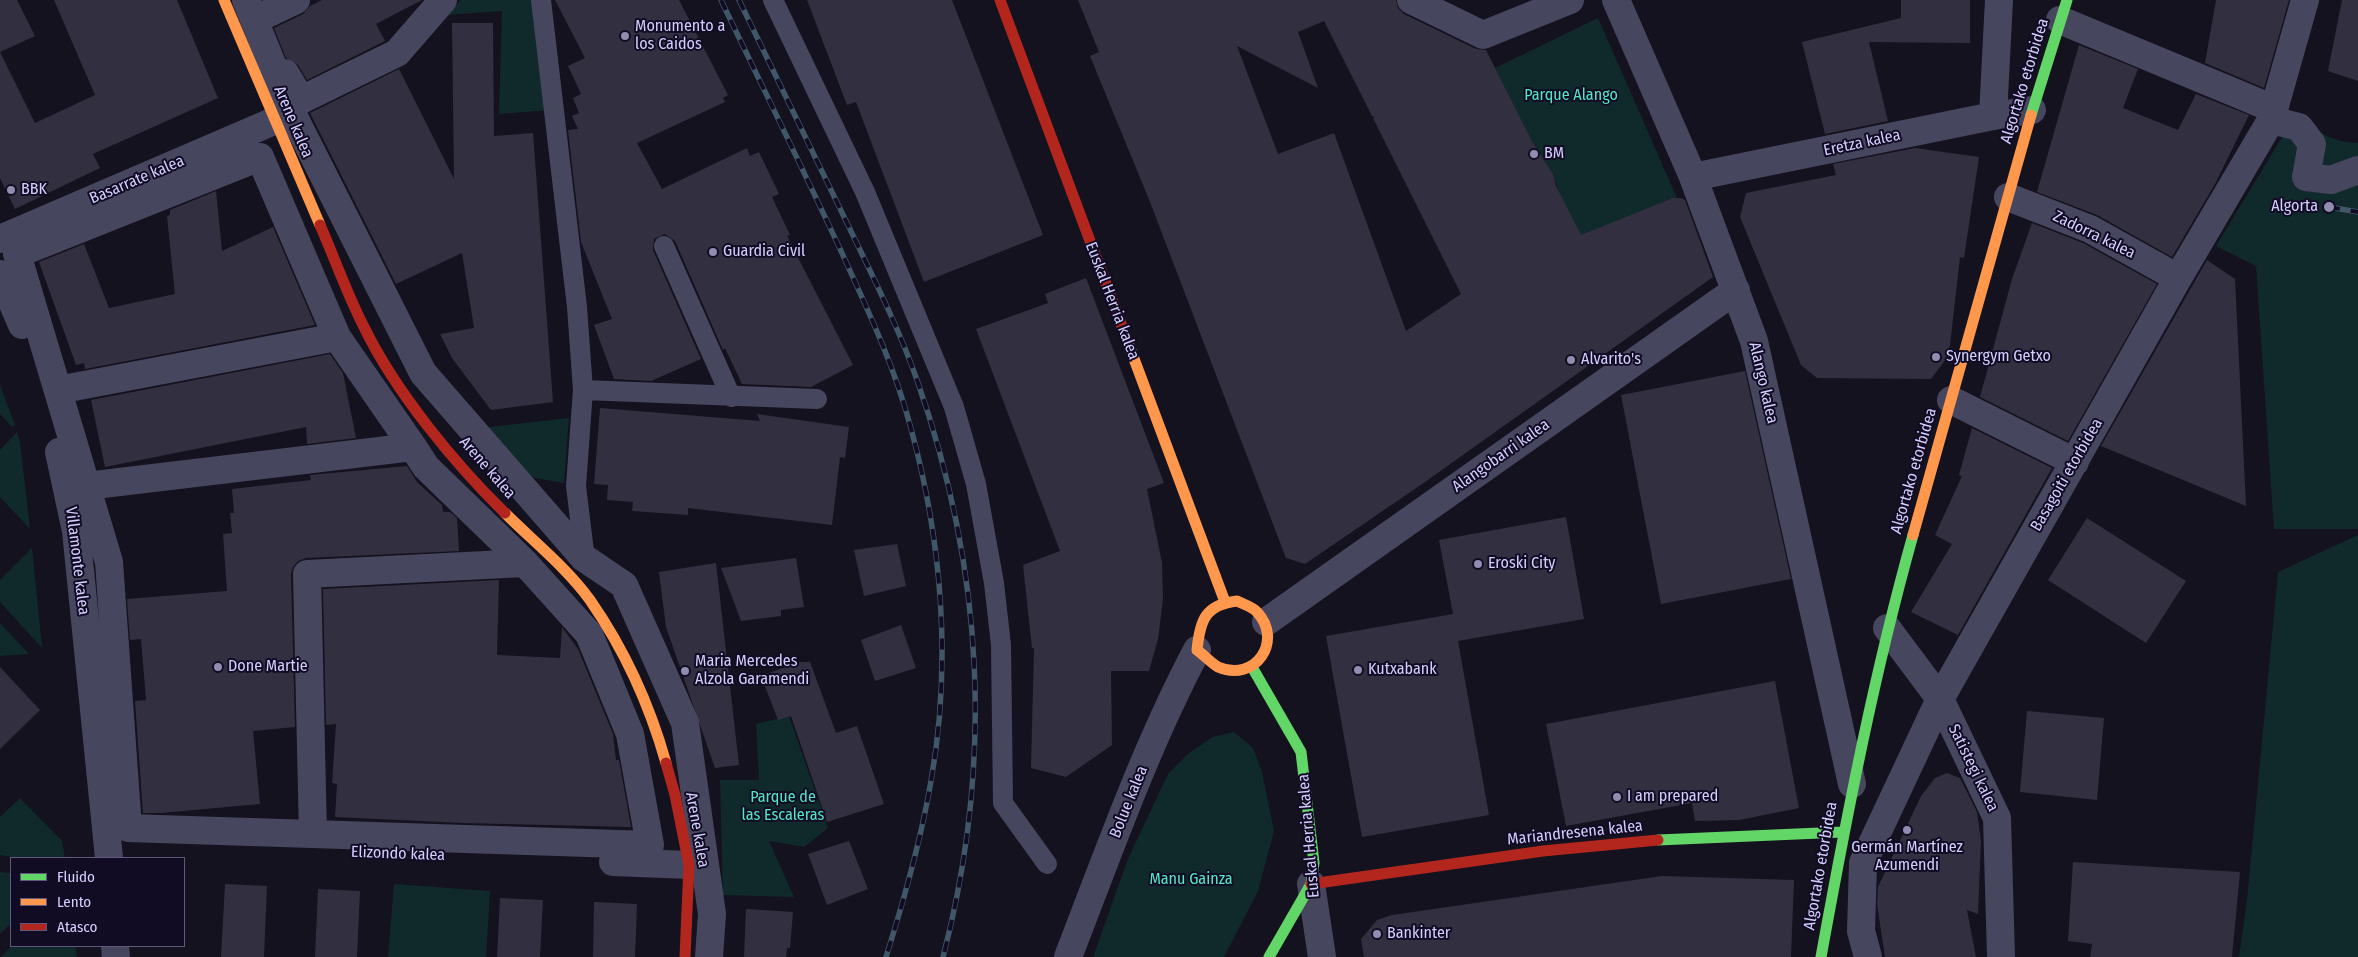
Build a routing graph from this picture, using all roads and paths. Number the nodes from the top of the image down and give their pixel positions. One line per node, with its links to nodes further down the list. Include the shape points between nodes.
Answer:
1 (224, 0): 17 (street, Arene kalea)
2 (296, 0): 12 (street)
3 (443, 0): 12 (street, via 397,53 301,100)
4 (542, 0): 28 (lane, via 578,307)
5 (772, 0): 48 (lane, via 865,192 954,407 976,484 994,583 1001,644 1002,803)
6 (1000, 0): 38 (street, Euskal Herria kalea)
7 (1411, 0): 8 (street, via 1483,35)
8 (1570, 0)
9 (1616, 0): 19 (street, Alango kalea)
10 (1999, 0): 16 (street)
11 (2305, 0): 15 (street, Basagoiti etorbidea)
12 (250, 10): 35 (street, via 292,113 423,373)
13 (2064, 10): 14 (street, Algortako etorbidea); 15 (street)
14 (2032, 110): 16 (street, Eretza kalea); 20 (street, Algortako etorbidea)
15 (2273, 115): 18 (street, via 2299,127 2312,144 2306,177 2332,180); 24 (street, Basagoiti etorbidea)
16 (1993, 116): 19 (street, Eretza kalea)
17 (274, 121): 21 (street, Basarrate kalea); 37 (street, Arene kalea, via 364,328 406,398 487,496)
18 (2358, 170)
19 (1693, 177): 25 (street, Alango kalea)
20 (2008, 197): 24 (street, Zadorra kalea, via 2090,229); 31 (street, Algortako etorbidea)
21 (0, 239)
22 (664, 246): 29 (lane)
23 (0, 274): 47 (street, Villamonte kalea, via 44,381 76,531)
24 (2178, 278): 33 (street, Basagoiti etorbidea)
25 (1736, 290): 39 (street, Alangobarri kalea); 44 (street, Alango kalea, via 1754,341)
26 (337, 337): 27 (street); 27 (street, via 260,157 17,254); 32 (street)
27 (58, 390): 34 (street)
28 (582, 390): 29 (lane); 35 (lane, via 576,486)
29 (731, 397): 30 (lane)
30 (817, 399)
31 (1951, 400): 33 (street); 40 (street, Algortako etorbidea)
32 (413, 447): 34 (street); 36 (street, via 426,467)
33 (2074, 462): 43 (street, Basagoiti etorbidea)
34 (86, 486): 46 (street, via 109,562 128,828)
35 (584, 558): 37 (lane); 52 (street, via 624,585 685,723 712,914)
36 (525, 563): 46 (street, via 307,574); 46 (street, via 589,634 630,734 650,845)
37 (590, 600): 49 (street, Arene kalea, via 617,645 653,718 675,795)
38 (1225, 602): 39 (street, via 1249,604); 41 (street, via 1205,615 1199,626)
39 (1266, 622): 42 (street, via 1268,642 1259,661)
40 (1887, 628): 43 (street, Satistegi kalea); 44 (street, Algortako etorbidea)
41 (1197, 650): 42 (street, via 1222,670 1240,671); 53 (street, Bolue kalea, via 1173,694)
42 (1252, 667): 50 (street, Euskal Herria kalea, via 1301,752 1314,863)
43 (1940, 699): 57 (street, Basagoiti etorbidea, via 1863,863 1861,931); 58 (street, Satistegi kalea, via 1997,818)
44 (1852, 784): 45 (street, Algortako etorbidea)
45 (1843, 832): 50 (street, Mariandresena kalea, via 1691,837 1553,850); 56 (street, Algortako etorbidea)
46 (313, 834)
47 (108, 850): 49 (street, Elizondo kalea)
48 (1047, 864)
49 (689, 865): 51 (street, Arene kalea)
50 (1311, 884): 54 (street); 55 (street, Euskal Herria kalea)
51 (685, 957)
52 (709, 957)
53 (1068, 957)
54 (1269, 957)
55 (1322, 957)
56 (1821, 957)
57 (1868, 957)
58 (2001, 957)

